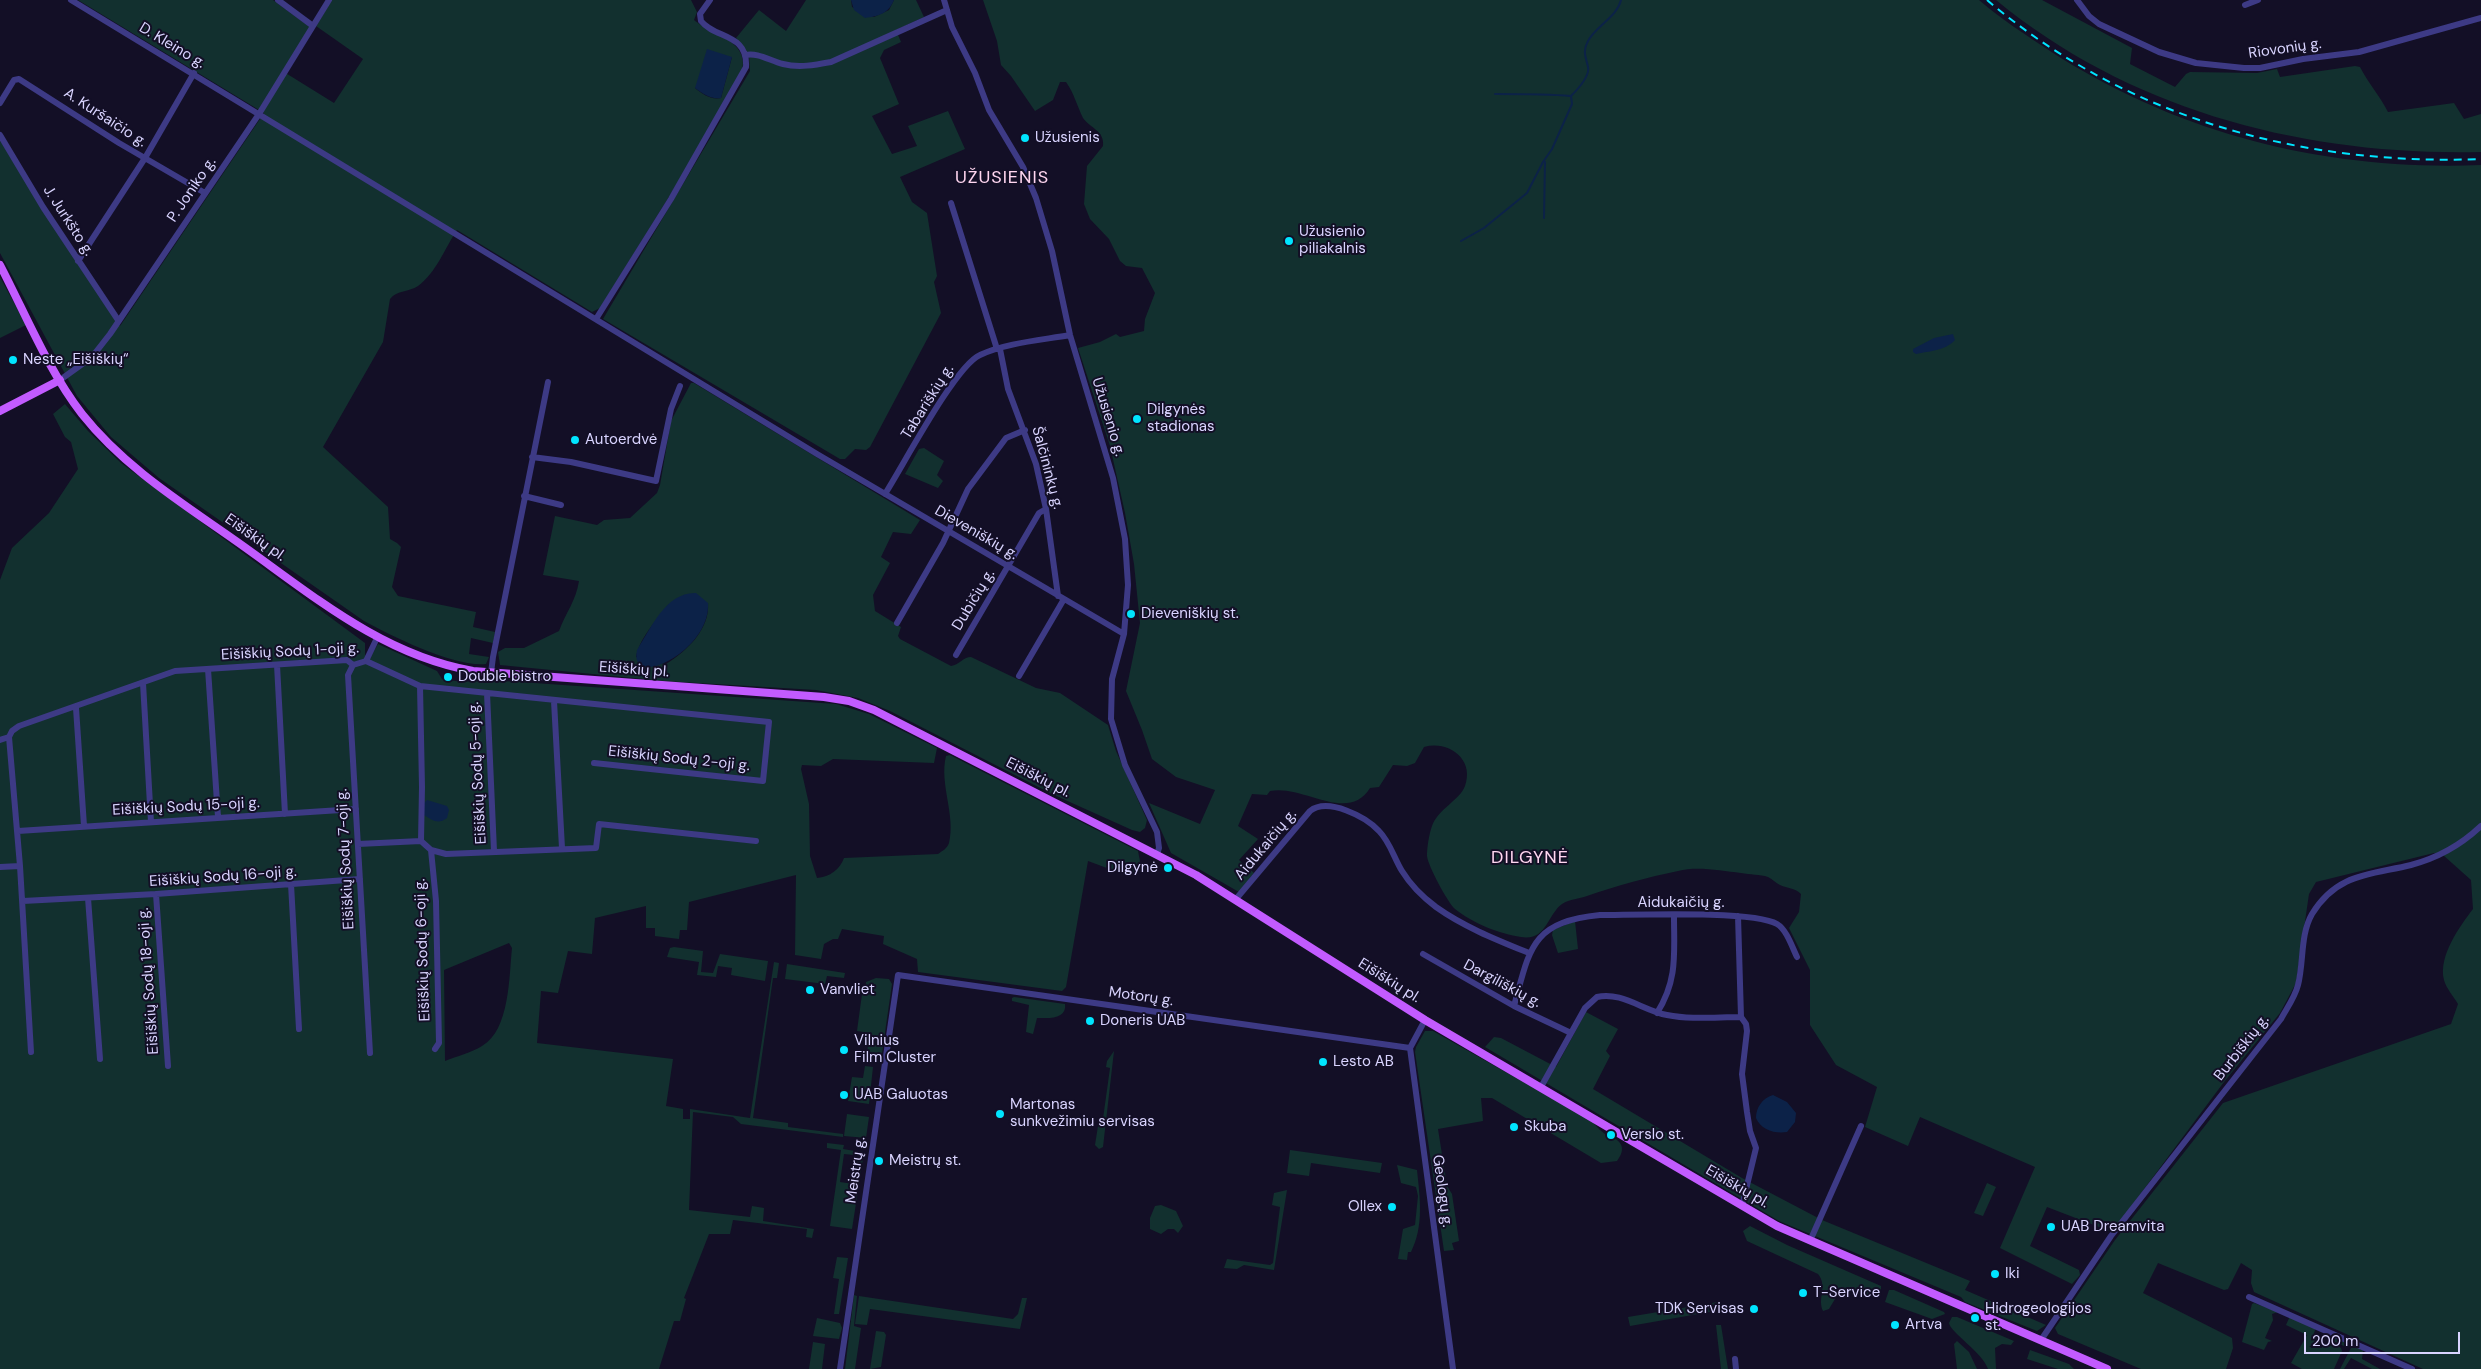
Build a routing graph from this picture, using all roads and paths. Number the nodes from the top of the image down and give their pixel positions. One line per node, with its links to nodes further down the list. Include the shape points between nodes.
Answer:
1 (71, 0): 13 (street, D. Kleino g.)
2 (278, 0): 11 (street)
3 (329, 0): 11 (street, P. Joniko g.)
4 (710, 0): 12 (street, via 699,18 704,25 732,39)
5 (944, 0): 9 (street, Užusienio g.)
6 (2077, 0): 10 (street, Riovonių g., via 2099,24 2159,52 2196,63 2244,68 2359,52)
7 (2258, 0): 8 (street)
8 (2245, 4)
9 (947, 10): 12 (street, via 831,62 813,66 784,65); 24 (street, Užusienio g., via 989,110 1023,167 1036,198 1052,251)
10 (2481, 18)
11 (313, 26): 15 (street, P. Joniko g.)
12 (743, 52): 22 (street, via 744,72 671,199)
13 (194, 73): 15 (street, D. Kleino g.); 17 (street)
14 (0, 103): 17 (street, A. Kuršaičio g., via 14,80 19,79)
15 (259, 114): 18 (street, P. Joniko g.); 22 (street, D. Kleino g.)
16 (0, 135): 20 (street, J. Jurkšto g.)
17 (145, 158): 18 (street, A. Kuršaičio g.); 20 (street)
18 (205, 193): 23 (street, P. Joniko g.)
19 (951, 203): 25 (street, Šalčininkų g.)
20 (78, 261): 23 (street, J. Jurkšto g.)
21 (0, 265): 26 (main road, Eišiškių pl.)
22 (596, 319): 32 (street, Dieveniškių g.)
23 (118, 320): 26 (street, P. Joniko g., via 92,357)
24 (1070, 335): 25 (street, Tabariškių g.); 40 (street, Užusienio g., via 1118,503 1128,573)
25 (999, 349): 30 (street, Šalčininkų g., via 1008,390); 32 (street, Tabariškių g., via 973,358 961,370)
26 (60, 380): 29 (main road); 41 (main road, Eišiškių pl., via 90,424 125,460)
27 (548, 382): 31 (street)
28 (680, 386): 31 (street, via 671,409 656,481 571,462)
29 (0, 411)
30 (1025, 430): 35 (street, Šalčininkų g.); 36 (street, via 1011,434 1001,445 968,489)
31 (532, 457): 33 (street)
32 (886, 494): 36 (street, Dieveniškių g.)
33 (524, 496): 34 (street); 47 (street)
34 (561, 505)
35 (1046, 509): 37 (street, Dubičių g., via 1039,513); 38 (street, Šalčininkų g.)
36 (948, 532): 37 (street, Dieveniškių g.); 39 (street)
37 (1009, 567): 38 (street, Dieveniškių g.); 42 (street, Dubičių g.)
38 (1061, 597): 40 (street, Dieveniškių g.); 48 (street)
39 (898, 623)
40 (1124, 634): 71 (street, Užusienio g., via 1111,685 1112,728 1156,832 1159,841)
41 (376, 638): 43 (street); 47 (main road, Eišiškių pl., via 448,666)
42 (956, 655)
43 (366, 661): 45 (street, Eišiškių Sodų 1-oji g.); 50 (street, Eišiškių Sodų 1-oji g.)
44 (277, 665): 45 (street, Eišiškių Sodų 1-oji g., via 347,660); 46 (street, Eišiškių Sodų 1-oji g.); 59 (street)
45 (353, 665): 58 (street, Eišiškių Sodų 7-oji g., via 348,675)
46 (208, 669): 49 (street, Eišiškių Sodų 1-oji g., via 175,671); 60 (street)
47 (491, 673): 71 (main road, Eišiškių pl., via 849,701 888,716)
48 (1019, 676)
49 (143, 683): 53 (street, Eišiškių Sodų 1-oji g.); 61 (street)
50 (420, 686): 51 (street, Eišiškių Sodų 1-oji g.); 65 (street)
51 (487, 693): 52 (street, Eišiškių Sodų 1-oji g.); 70 (street, Eišiškių Sodų 5-oji g.)
52 (554, 701): 54 (street, Eišiškių Sodų 1-oji g.); 68 (street)
53 (76, 708): 55 (street, Eišiškių Sodų 1-oji g., via 19,726); 62 (street)
54 (769, 722): 57 (street, Eišiškių Sodų 2-oji g., via 763,781)
55 (9, 737): 56 (street, Eišiškių Sodų 1-oji g.); 64 (street)
56 (0, 740)
57 (594, 763)
58 (356, 809): 59 (street, Eišiškių Sodų 15-oji g.); 67 (street, Eišiškių Sodų 7-oji g.)
59 (285, 814): 60 (street, Eišiškių Sodų 15-oji g.)
60 (218, 817): 61 (street, Eišiškių Sodų 15-oji g.)
61 (151, 822): 62 (street, Eišiškių Sodų 15-oji g.)
62 (84, 826): 64 (street, Eišiškių Sodų 15-oji g.)
63 (2481, 826): 103 (street, Burbiškių g., via 2449,851 2413,864 2361,875 2342,882 2326,896 2308,924 2297,986 2281,1019 2112,1236)
64 (18, 831): 72 (street)
65 (421, 841): 67 (street); 69 (street)
66 (756, 841): 68 (street, via 599,824 596,848)
67 (358, 844): 74 (street, Eišiškių Sodų 7-oji g.)
68 (562, 848): 70 (street)
69 (431, 850): 70 (street, via 446,854); 92 (street, Eišiškių Sodų 6-oji g., via 436,901 439,1043)
70 (494, 851)
71 (1157, 854): 78 (main road, Eišiškių pl.)
72 (20, 866): 73 (street); 79 (street)
73 (0, 867)
74 (360, 879): 75 (street, Eišiškių Sodų 16-oji g.); 95 (street, Eišiškių Sodų 7-oji g.)
75 (291, 884): 76 (street, Eišiškių Sodų 16-oji g.); 90 (street)
76 (156, 894): 77 (street, Eišiškių Sodų 16-oji g.); 97 (street, Eišiškių Sodų 18-oji g.)
77 (88, 898): 79 (street, Eišiškių Sodų 16-oji g.); 96 (street)
78 (1236, 899): 82 (street, Aidukaičių g., via 1313,809 1326,806 1356,814 1379,831 1405,875 1436,907 1487,936); 89 (main road, Eišiškių pl.)
79 (23, 901): 94 (street)
80 (1674, 916): 81 (street, Aidukaičių g.); 82 (street, Aidukaičių g., via 1600,915 1569,920 1543,935); 87 (street, via 1672,981 1667,998)
81 (1738, 916): 84 (street, Aidukaičių g., via 1778,924); 88 (street)
82 (1529, 953): 86 (street, Aidukaičių g.)
83 (1423, 954): 86 (street, Dargiliškių g.)
84 (1797, 957)
85 (898, 975): 93 (street, Motorų g.); 105 (street, Meistrų g.)
86 (1514, 1006): 91 (street, Dargiliškių g.)
87 (1657, 1013): 88 (street, via 1676,1017); 91 (street, via 1618,997 1599,996 1585,1008)
88 (1740, 1017): 100 (street, via 1747,1031 1742,1074 1750,1131 1756,1148)
89 (1425, 1020): 93 (street); 98 (main road, Eišiškių pl.)
90 (299, 1029)
91 (1571, 1033): 98 (street)
92 (435, 1048)
93 (1410, 1048): 106 (street, Geologų g.)
94 (31, 1052)
95 (370, 1053)
96 (100, 1059)
97 (168, 1066)
98 (1541, 1087): 100 (main road, Eišiškių pl.)
99 (1861, 1126): 101 (street)
100 (1742, 1206): 101 (main road, Eišiškių pl.)
101 (1810, 1241): 103 (main road, Eišiškių pl.)
102 (2249, 1298): 109 (street)
103 (2041, 1340): 108 (main road, Eišiškių pl.)
104 (1735, 1359): 107 (street)
105 (840, 1369)
106 (1454, 1369)
107 (1736, 1369)
108 (2107, 1369)
109 (2412, 1369)

